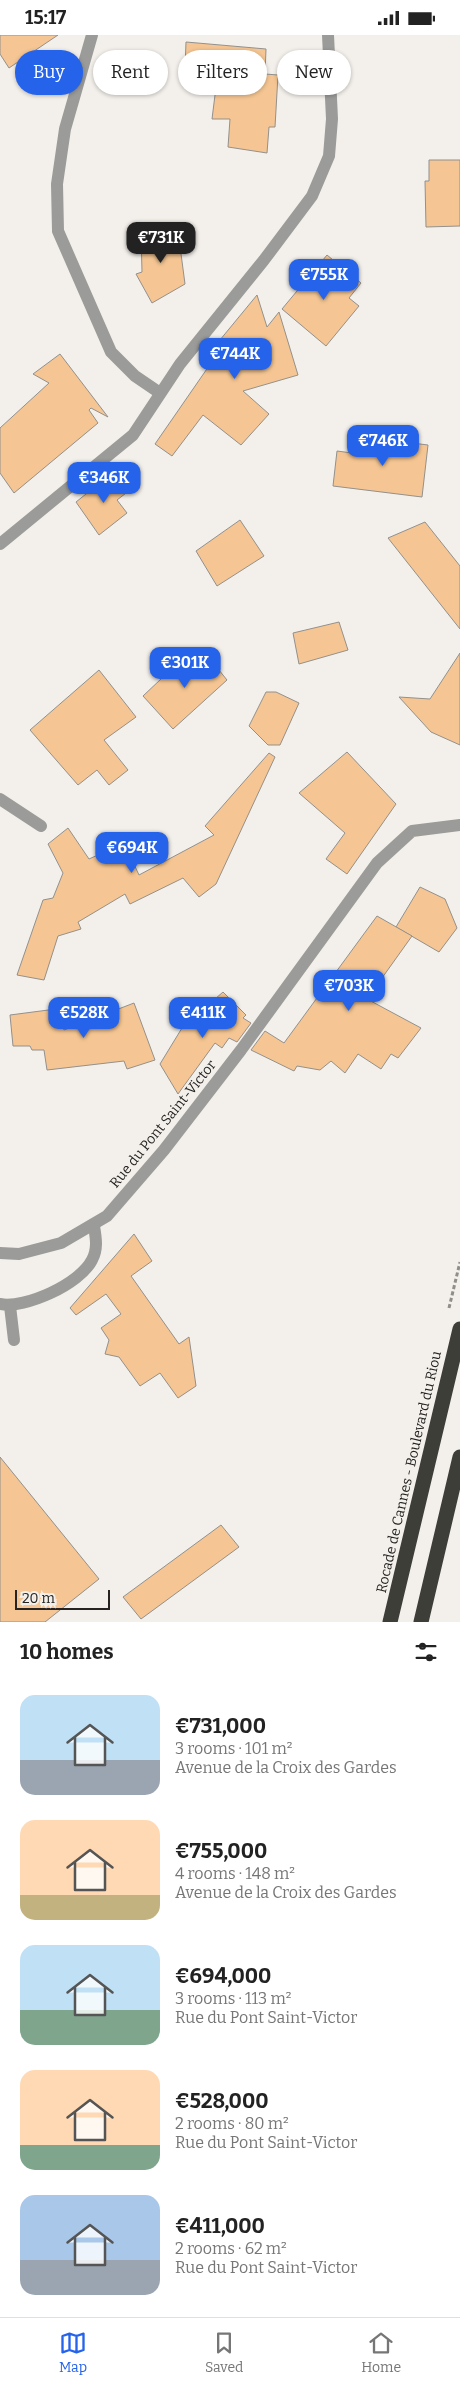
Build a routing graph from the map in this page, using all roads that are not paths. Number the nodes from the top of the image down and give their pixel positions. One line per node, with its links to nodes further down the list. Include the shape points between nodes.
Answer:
1 (92, 35): 3 (street, via 65,129 56,184 58,231 111,352 135,376)
2 (328, 35): 3 (street, via 332,119 329,156 312,196)
3 (160, 393): 4 (street, via 134,435)
4 (3, 542)
5 (0, 799): 7 (street)
6 (460, 825): 8 (street, Rue du Pont Saint-Victor, via 412,831 377,863 164,1150 107,1216)
7 (41, 827)
8 (94, 1226): 9 (street, Rue du Pont Saint-Victor, via 61,1243 18,1254); 10 (street, via 97,1246 92,1261 83,1272 64,1287 26,1302)
9 (0, 1253)
10 (5, 1305): 12 (street)
11 (460, 1329): 14 (highway, Rocade de Cannes - Boulevard du Riou)
12 (14, 1340)
13 (460, 1457): 15 (highway)
14 (390, 1622)
15 (422, 1622)

